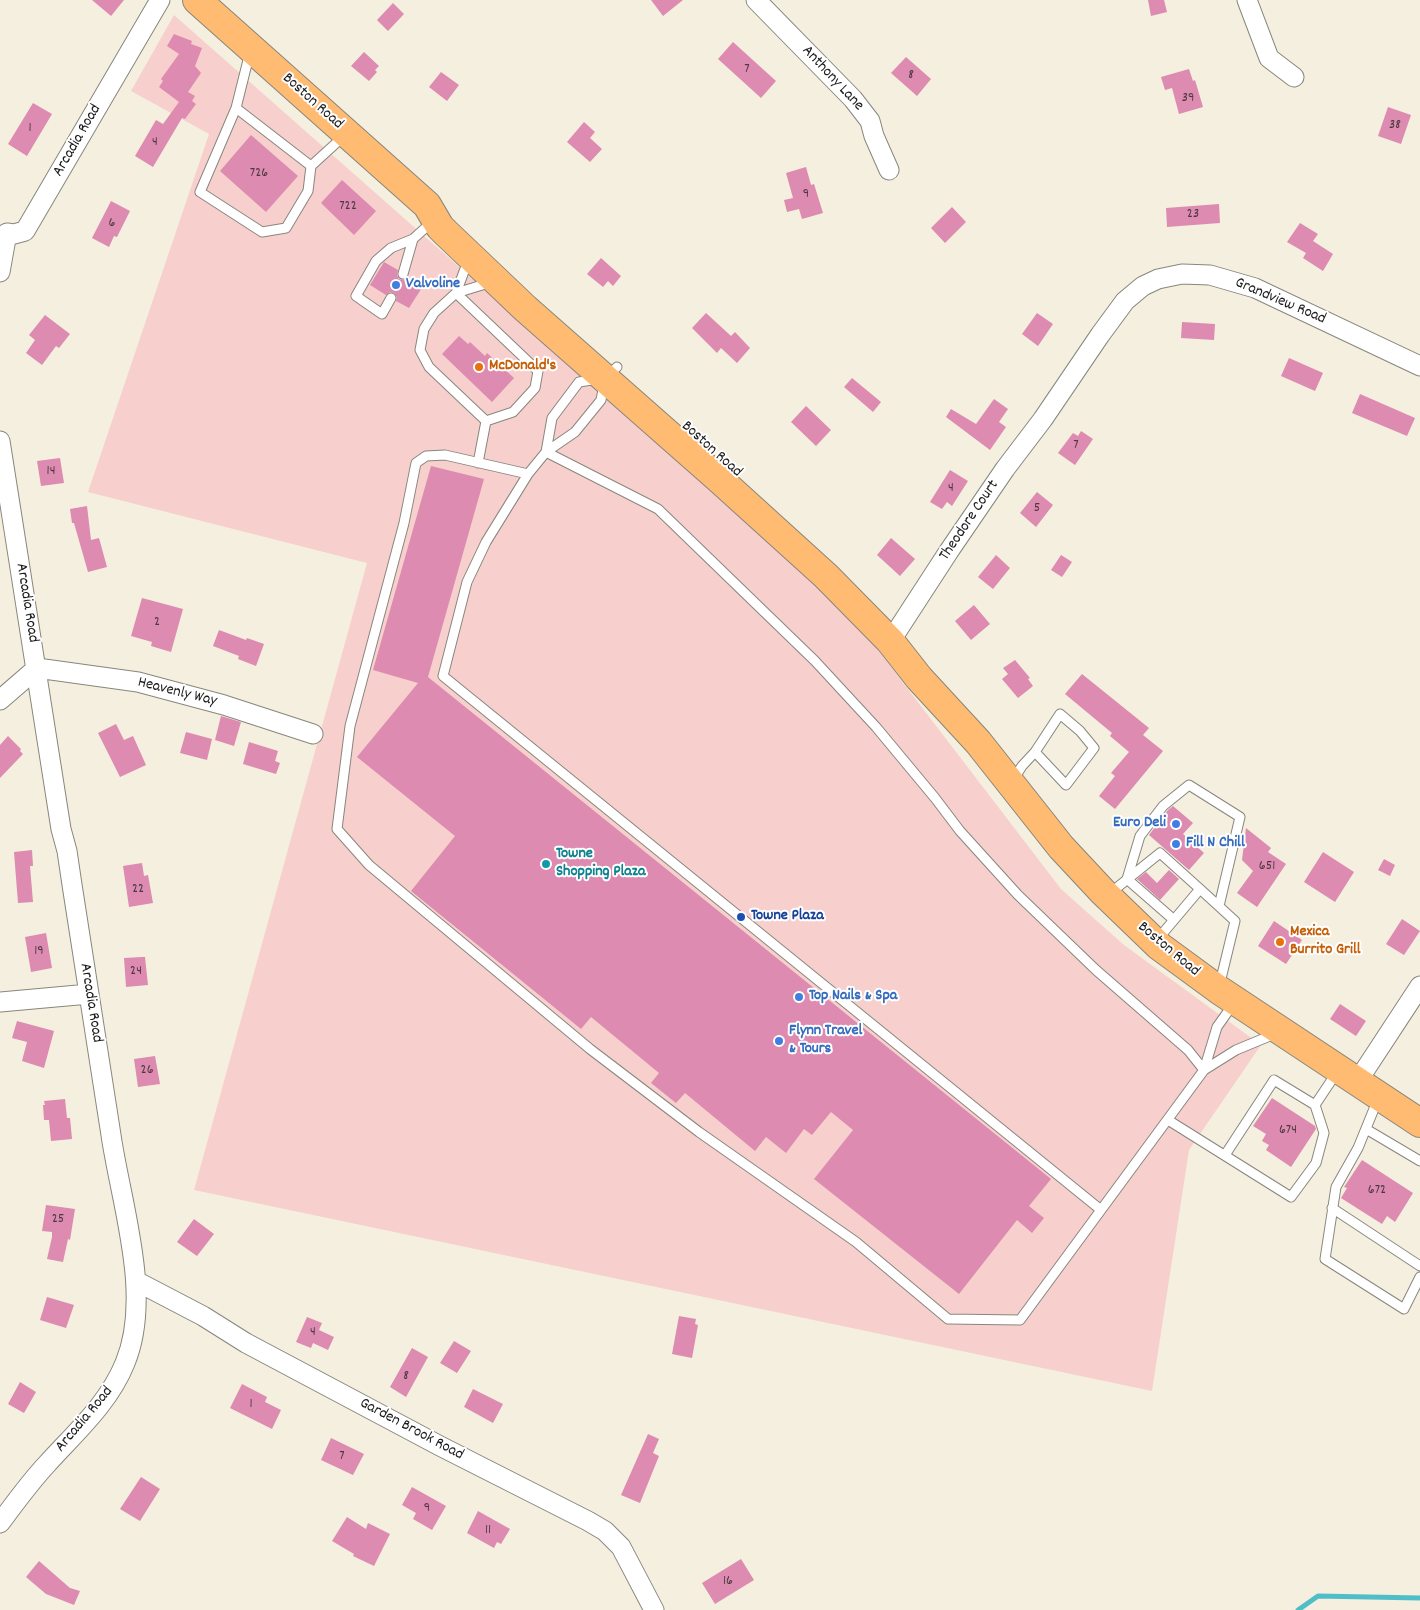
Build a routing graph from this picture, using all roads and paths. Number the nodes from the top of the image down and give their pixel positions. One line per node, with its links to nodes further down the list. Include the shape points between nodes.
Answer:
1 (160, 0): 12 (street, Arcadia Road, via 25,231)
2 (756, 0): 10 (street, Anthony Lane, via 853,99 870,122)
3 (1247, 0): 6 (street, via 1269,58)
4 (209, 4): 5 (main road, Boston Road)
5 (251, 48): 7 (lane); 8 (main road, Boston Road)
6 (1294, 77)
7 (236, 108): 9 (lane); 9 (lane, via 200,192 262,232 286,228 308,191)
8 (347, 134): 9 (lane); 11 (main road, Boston Road)
9 (311, 166)
10 (889, 170)
11 (431, 212): 13 (lane); 14 (main road, Boston Road, via 446,233); 21 (main road, Boston Road, via 453,218)
12 (4, 232): 15 (street, Arcadia Road)
13 (413, 239): 16 (lane); 19 (lane, via 391,248 376,261 356,296 382,314)
14 (470, 256): 17 (main road, Boston Road); 18 (lane)
15 (0, 272)
16 (403, 274)
17 (497, 281): 18 (lane); 21 (main road, Boston Road)
18 (456, 293): 23 (lane, via 434,313 424,329 420,350 429,367); 23 (lane, via 538,371 535,388 513,412)
19 (391, 298)
20 (1420, 366): 22 (street, Grandview Road, via 1255,288 1210,275 1182,274 1158,278 1142,286 1125,301)
21 (611, 372): 25 (lane, via 601,400 580,426); 25 (lane, via 579,382 552,418); 28 (main road, Boston Road, via 812,539); 31 (main road, Boston Road, via 826,576 890,641)
22 (1047, 413): 28 (street, Theodore Court, via 975,512)
23 (486, 421): 26 (lane)
24 (0, 441): 29 (street, Arcadia Road)
25 (546, 452): 27 (lane); 45 (lane, via 658,509 808,653 876,727 960,831 1018,895 1096,970 1188,1050)
26 (478, 463): 27 (lane); 55 (lane, via 445,455 426,456 416,463 404,523 350,726 337,829 369,865 590,1049 699,1132 856,1242 948,1319 1020,1320)
27 (528, 474): 55 (lane, via 486,542 467,582 443,676)
28 (897, 631): 31 (main road, Boston Road, via 938,684)
29 (36, 668): 30 (street); 32 (street, Heavenly Way, via 138,682); 41 (street, Arcadia Road)
30 (0, 700)
31 (962, 725): 34 (main road, Boston Road)
32 (313, 734)
33 (1035, 752): 33 (lane, via 1066,785 1094,748 1060,714); 34 (lane)
34 (1010, 784): 35 (main road, Boston Road, via 1061,847)
35 (1117, 888): 36 (lane, via 1160,853); 37 (lane, via 1140,836 1163,806 1189,785 1240,818); 38 (lane); 39 (main road, Boston Road)
36 (1200, 889): 37 (lane); 38 (lane)
37 (1219, 906): 42 (lane, via 1235,920)
38 (1174, 920): 39 (lane)
39 (1155, 942): 42 (main road, Boston Road)
40 (1420, 986): 46 (street)
41 (89, 994): 43 (street); 58 (street, Arcadia Road)
42 (1227, 996): 44 (main road, Boston Road); 45 (lane)
43 (0, 1002)
44 (1280, 1032): 45 (lane, via 1236,1050); 46 (main road, Boston Road)
45 (1204, 1070): 49 (lane)
46 (1348, 1076): 47 (main road, Boston Road); 48 (lane)
47 (1379, 1096): 50 (main road, Boston Road); 51 (lane)
48 (1315, 1105): 52 (lane, via 1274,1080); 52 (lane, via 1324,1133 1316,1164 1291,1197)
49 (1168, 1120): 52 (lane); 55 (lane)
50 (1420, 1123)
51 (1366, 1128): 53 (lane); 54 (lane, via 1336,1187)
52 (1225, 1155)
53 (1420, 1161)
54 (1332, 1208): 56 (lane); 57 (lane, via 1325,1259 1404,1309)
55 (1101, 1210)
56 (1420, 1266)
57 (1420, 1278)
58 (136, 1281): 59 (street, Arcadia Road, via 133,1336 116,1383 102,1404 46,1465); 60 (street, Garden Brook Road, via 254,1347 605,1531 621,1548)
59 (0, 1523)
60 (654, 1610)

